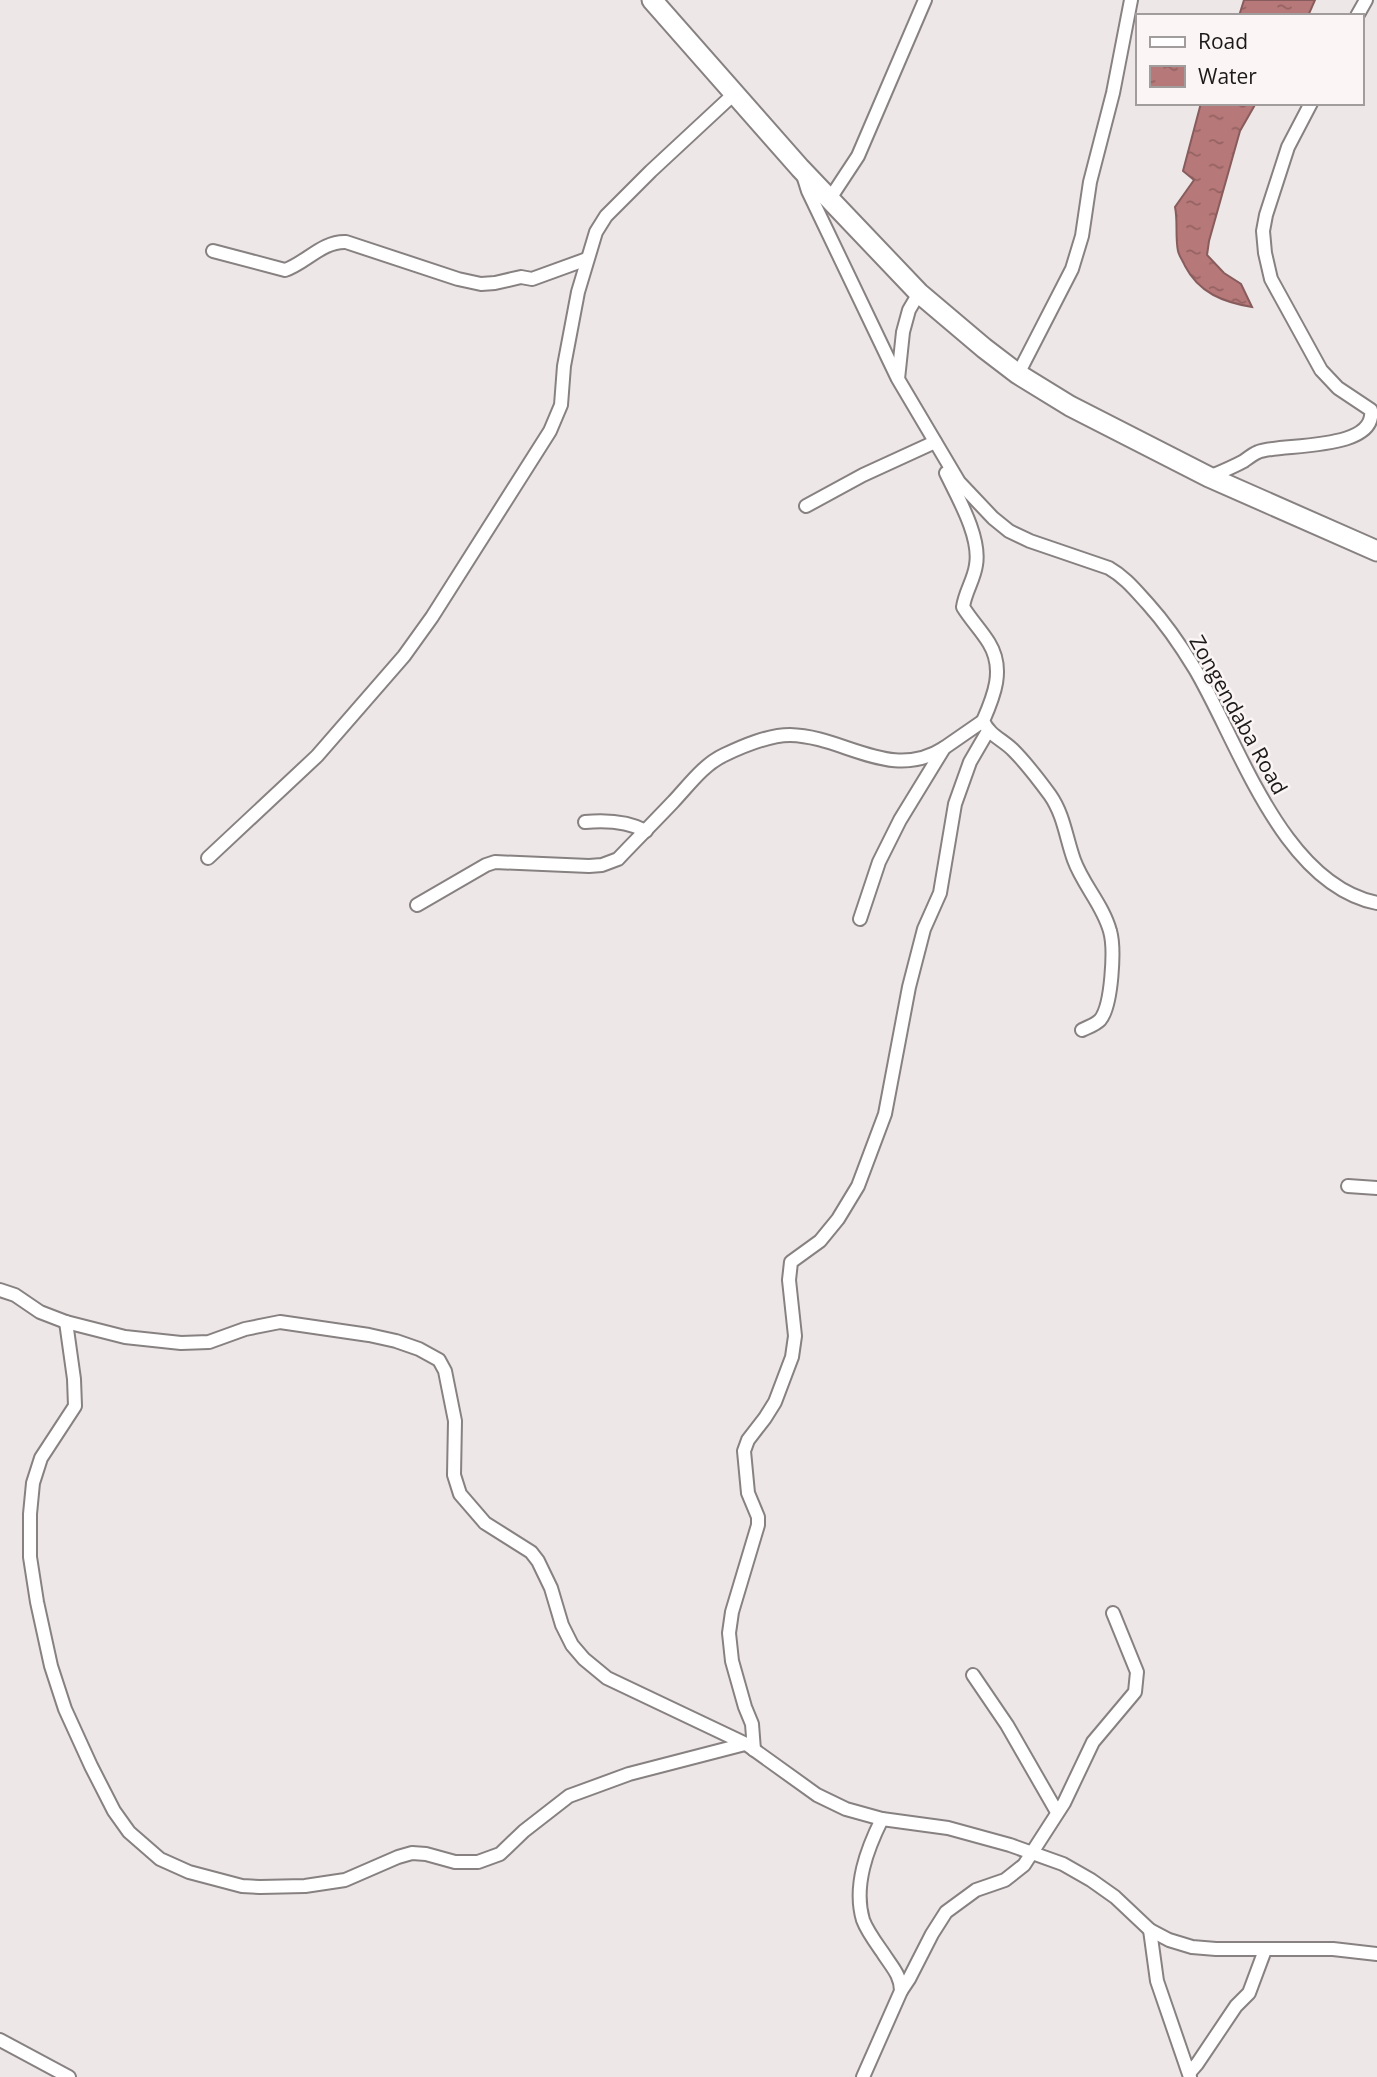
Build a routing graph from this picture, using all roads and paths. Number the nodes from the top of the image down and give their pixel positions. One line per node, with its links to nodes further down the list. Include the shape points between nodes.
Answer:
1 (652, 0): 4 (highway)
2 (925, 0): 7 (street, via 858,156)
3 (1131, 0): 11 (street, via 1079,247 1072,270)
4 (735, 93): 6 (highway); 9 (street, via 606,216)
5 (1310, 105): 15 (street, via 1288,147 1266,215 1265,253 1271,279 1321,370 1371,410 1372,416 1362,431 1350,438 1258,452)
6 (800, 168): 7 (highway); 12 (street, Zongendaba Road)
7 (830, 200): 10 (highway)
8 (213, 251): 9 (street, via 285,270 338,242 488,284 541,276)
9 (587, 259): 24 (street, via 564,366 561,405 550,430 404,656 317,756)
10 (919, 293): 11 (highway); 12 (street, via 909,310)
11 (1018, 374): 16 (highway)
12 (898, 379): 13 (street, Zongendaba Road)
13 (935, 442): 14 (street, Zongendaba Road); 18 (street)
14 (942, 456): 20 (street, via 974,536 976,564 963,607 990,645 998,667); 25 (street, Zongendaba Road, via 959,482 1009,531 1121,574 1159,617 1195,670 1278,827 1323,875 1344,891)
15 (1242, 462): 16 (street); 17 (street)
16 (1209, 477): 17 (highway)
17 (1235, 489): 19 (highway)
18 (806, 506)
19 (1377, 551)
20 (985, 726): 21 (street); 28 (street, via 1013,750 1051,797 1074,860 1110,930 1112,959 1105,1009 1098,1022); 35 (street, via 956,804 940,894 924,929 909,987 885,1114 845,1208 820,1241 792,1262 792,1357 775,1402 745,1445 748,1493 758,1525 732,1612 729,1644 752,1724)
21 (944, 748): 23 (street, via 926,757 893,761 794,735 756,742 702,770); 27 (street, via 886,847)
22 (585, 822): 23 (street, via 634,825)
23 (646, 831): 26 (street, via 618,859 602,865 495,862)
24 (208, 858)
25 (1377, 903)
26 (417, 905)
27 (860, 919)
28 (1082, 1030)
29 (1348, 1186): 30 (street)
30 (1377, 1188)
31 (0, 1290): 32 (street)
32 (66, 1322): 35 (street, via 124,1337 180,1343 209,1342 280,1322 396,1341 439,1360 453,1410 454,1475 460,1494 485,1523 538,1561 562,1625 584,1660 631,1691); 35 (street, via 75,1406 41,1458 33,1483 30,1557 37,1602 61,1698 91,1766 129,1832 160,1858 188,1872 260,1887 345,1880 412,1853 478,1862 500,1854 569,1796 629,1774)
33 (1113, 1613): 36 (street, via 1138,1672 1135,1692 1093,1742)
34 (973, 1675): 36 (street)
35 (750, 1747): 37 (street, via 817,1796)
36 (1057, 1812): 38 (street)
37 (882, 1819): 38 (street, via 948,1828); 42 (street, via 866,1853 860,1907 864,1922 900,1979)
38 (1031, 1853): 39 (street, via 1091,1880); 42 (street, via 1024,1866 1004,1880 976,1890 946,1912)
39 (1150, 1930): 40 (street, via 1192,1947); 44 (street, via 1157,1981)
40 (1265, 1950): 41 (street); 44 (street, via 1249,1993)
41 (1377, 1954)
42 (901, 1991): 46 (street)
43 (0, 2040): 45 (street)
44 (1190, 2075)
45 (69, 2077)
46 (863, 2077)

